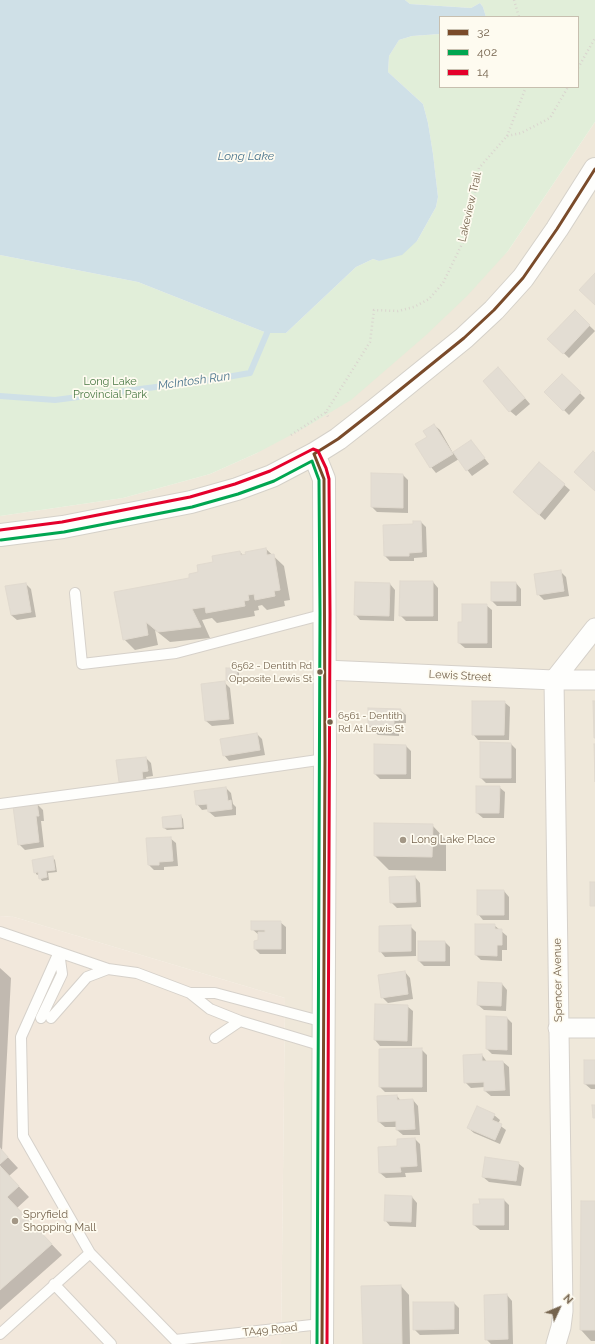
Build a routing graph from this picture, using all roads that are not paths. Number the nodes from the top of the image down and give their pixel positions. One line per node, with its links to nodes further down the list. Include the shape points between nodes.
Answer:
1 (595, 169): 2 (main road, via 523,278 494,310 464,338 375,410)
2 (314, 454): 3 (main road, via 272,476 237,490 192,502 70,525); 5 (main road, via 324,479)
3 (0, 535)
4 (75, 593): 5 (lane, via 82,664 176,653)
5 (325, 614): 7 (main road)
6 (595, 628): 8 (street)
7 (325, 670): 8 (street, Lewis Street); 10 (main road)
8 (554, 680): 9 (street, Lewis Street); 20 (street, Spencer Avenue)
9 (595, 680)
10 (325, 759): 11 (lane); 19 (main road)
11 (0, 804)
12 (0, 932): 13 (lane)
13 (59, 952): 14 (lane); 16 (lane, via 62,974); 24 (lane, via 21,1037 23,1136)
14 (108, 969): 15 (lane, via 137,973); 17 (lane, via 87,977)
15 (190, 993): 18 (lane, via 210,1009); 19 (lane, via 215,993)
16 (41, 1018)
17 (51, 1018)
18 (240, 1021): 22 (lane); 23 (lane)
19 (324, 1022): 23 (main road)
20 (558, 1028): 21 (street); 30 (street, Spencer Avenue, via 563,1311)
21 (595, 1028)
22 (215, 1038)
23 (324, 1046): 27 (main road)
24 (90, 1253): 25 (lane); 28 (lane)
25 (54, 1284): 26 (lane); 29 (lane)
26 (0, 1334)
27 (322, 1334): 28 (lane, TA49 Road)
28 (177, 1342)
29 (111, 1344)
30 (556, 1344)

